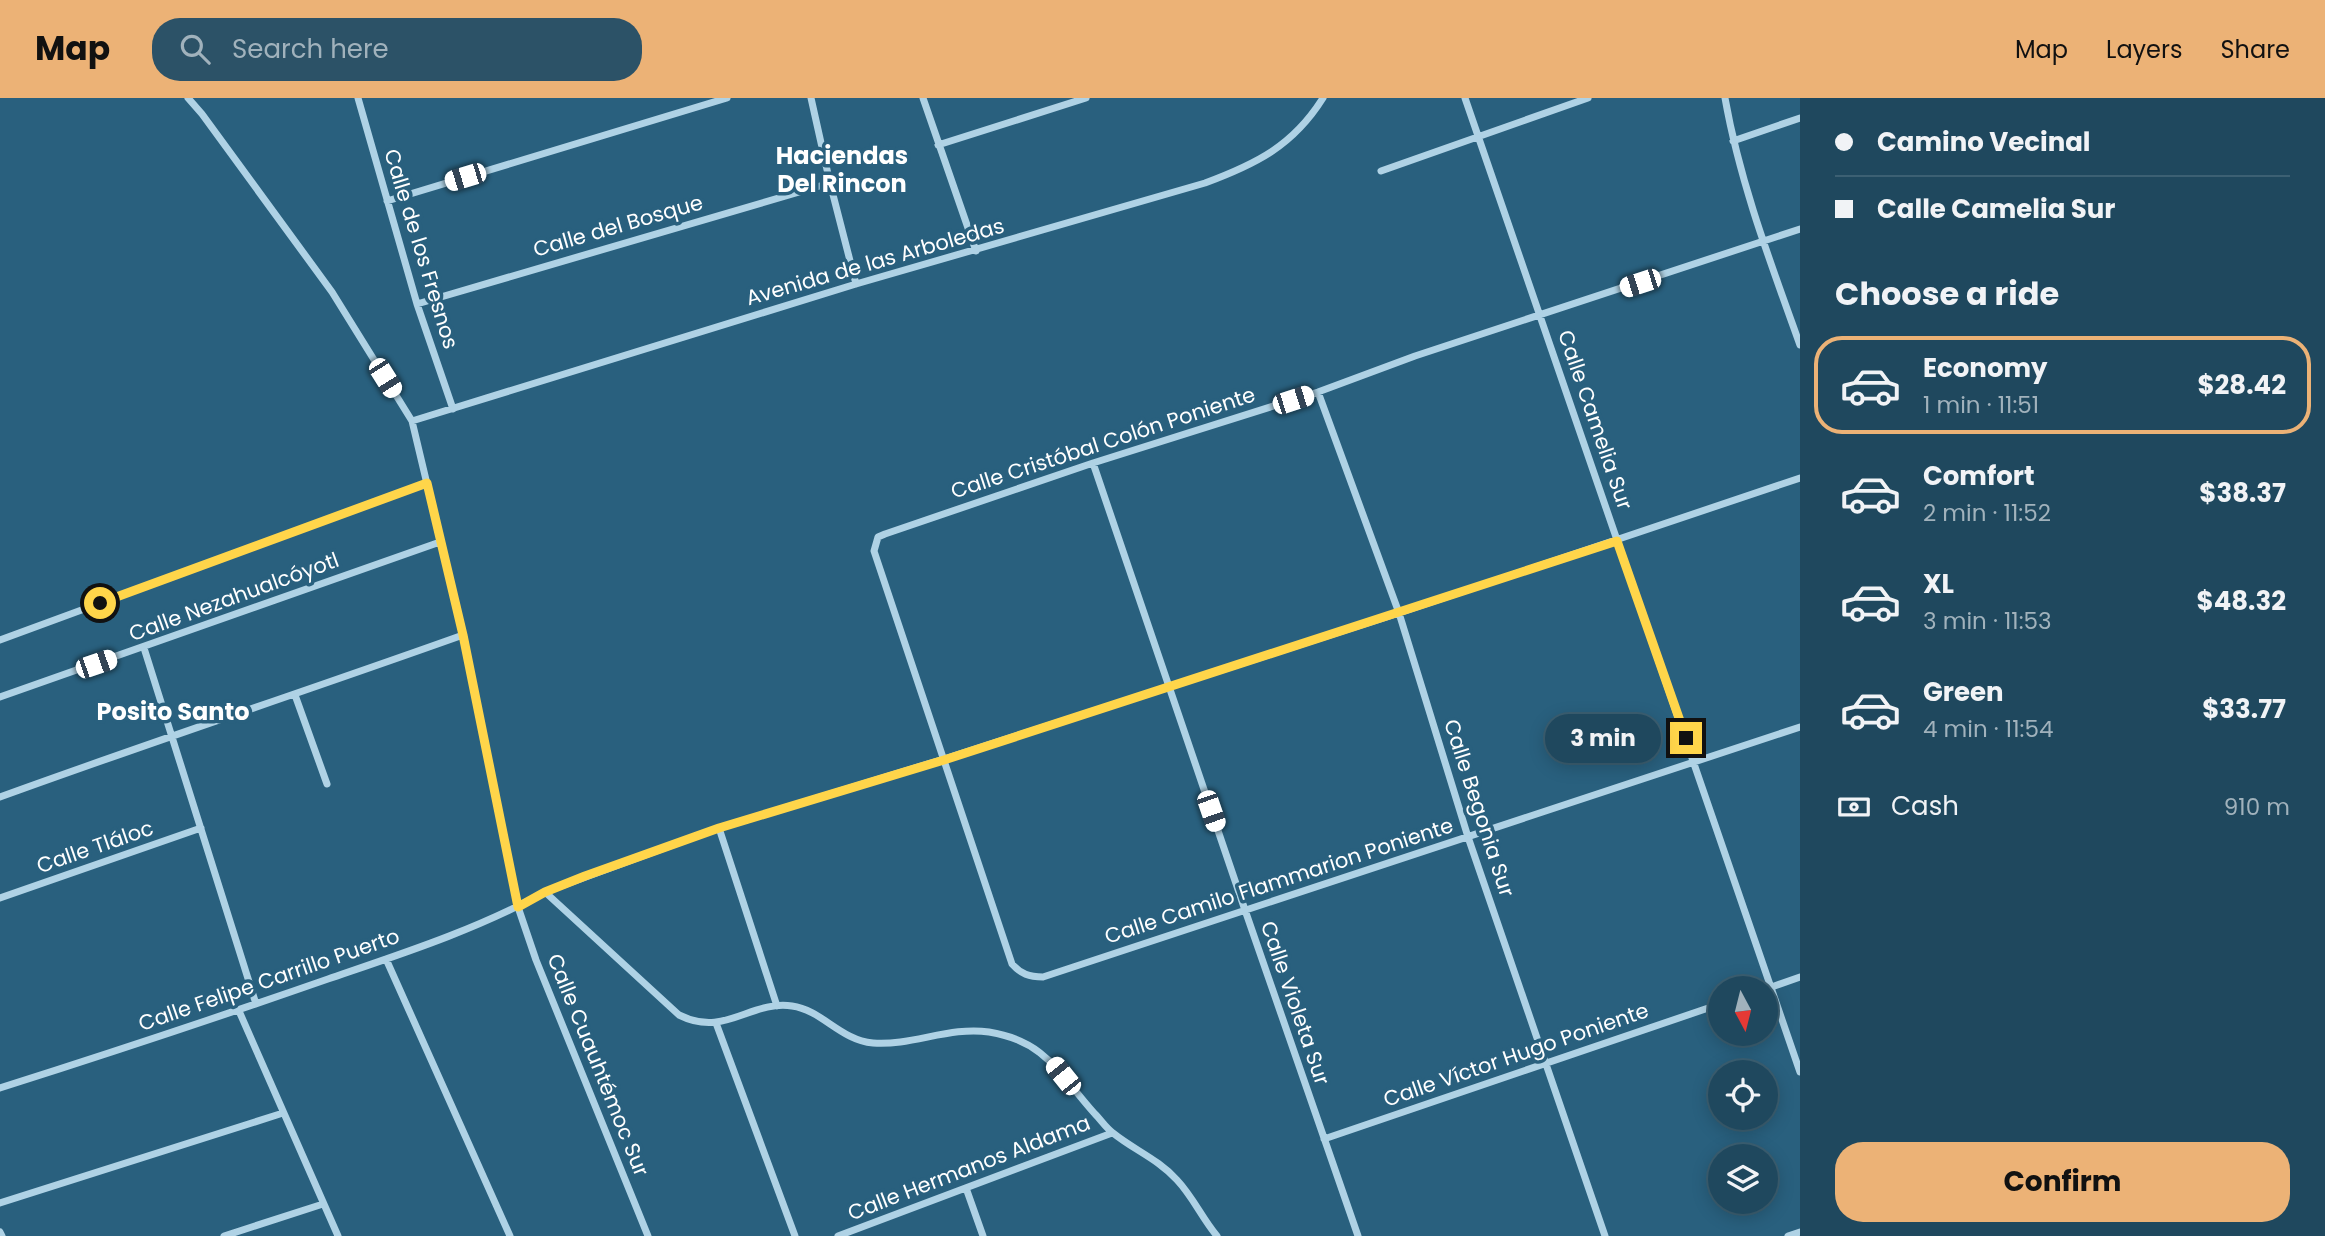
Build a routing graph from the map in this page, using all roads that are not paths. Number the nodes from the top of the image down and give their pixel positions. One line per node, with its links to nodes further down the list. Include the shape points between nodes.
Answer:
1 (188, 98): 28 (street, Calle Cuauhtémoc Sur, via 332,292)
2 (369, 98): 11 (street)
3 (727, 98): 18 (street)
4 (811, 98): 17 (street)
5 (923, 98): 15 (street)
6 (1086, 98): 15 (street)
7 (1323, 98): 21 (street, Avenida de las Arboledas, via 1283,145 1247,168)
8 (1465, 98): 13 (street, Calle Camelia Sur)
9 (1588, 98): 13 (street)
10 (1725, 98): 14 (street)
11 (359, 100): 18 (street, Calle de los Fresnos)
12 (1800, 118): 14 (street)
13 (1478, 137): 16 (street); 24 (street, Calle Camelia Sur)
14 (1732, 141): 20 (street)
15 (938, 145): 21 (street)
16 (1381, 172)
17 (830, 183): 22 (street); 23 (street, Calle del Bosque)
18 (387, 201): 23 (street, Calle de los Fresnos)
19 (1800, 229): 20 (street, Calle Cristóbal Colón Poniente)
20 (1764, 242): 24 (street, Calle Cristóbal Colón Poniente); 25 (street)
21 (975, 251): 22 (street, Avenida de las Arboledas)
22 (856, 284): 27 (street, Avenida de las Arboledas)
23 (417, 303): 27 (street, Calle de los Fresnos)
24 (1541, 316): 26 (street, Calle Cristóbal Colón Poniente); 32 (street, Calle Camelia Sur)
25 (1800, 345)
26 (1318, 392): 29 (street, Calle Cristóbal Colón Poniente); 34 (street, Calle Begonia Sur)
27 (453, 409): 28 (street, Avenida de las Arboledas)
28 (412, 421): 31 (street, Calle Cuauhtémoc Sur)
29 (1093, 463): 38 (street, Calle Violeta Sur); 43 (street, Calle Cristóbal Colón Poniente, via 884,534 875,543 876,560)
30 (1800, 478): 32 (street, Calle Felipe Carrillo Puerto)
31 (427, 483): 33 (street, Calle Cuauhtémoc Sur); 36 (street)
32 (1617, 541): 34 (street, Calle Felipe Carrillo Puerto); 44 (street, Calle Camelia Sur)
33 (440, 542): 35 (street, Calle Cuauhtémoc Sur); 37 (street, Calle Nezahualcóyotl)
34 (1399, 613): 38 (street, Calle Felipe Carrillo Puerto); 49 (street, Calle Begonia Sur)
35 (463, 635): 39 (street); 52 (street, Calle Cuauhtémoc Sur)
36 (0, 640)
37 (144, 648): 40 (street, Calle Nezahualcóyotl); 42 (street)
38 (1169, 686): 43 (street, Calle Felipe Carrillo Puerto); 53 (street, Calle Violeta Sur)
39 (295, 695): 42 (street); 45 (street)
40 (0, 697)
41 (1800, 727): 44 (street, Calle Camilo Flammarion Poniente)
42 (172, 735): 46 (street); 47 (street)
43 (944, 760): 48 (street, Calle Felipe Carrillo Puerto); 53 (street, Calle Camilo Flammarion Poniente, via 1012,964 1023,974 1042,978)
44 (1694, 763): 49 (street, Calle Camilo Flammarion Poniente); 55 (street, Calle Camelia Sur)
45 (327, 784)
46 (0, 797)
47 (201, 828): 51 (street, Calle Tláloc); 58 (street)
48 (719, 828): 50 (street, Calle Felipe Carrillo Puerto); 59 (street)
49 (1468, 837): 53 (street, Calle Camilo Flammarion Poniente); 64 (street, Calle Begonia Sur)
50 (545, 892): 52 (street, Calle Felipe Carrillo Puerto); 63 (street, via 679,1015)
51 (0, 898)
52 (518, 907): 54 (street, Calle Felipe Carrillo Puerto); 77 (street, Calle Cuauhtémoc Sur)
53 (1245, 910): 69 (street, Calle Violeta Sur)
54 (386, 959): 58 (street, Calle Felipe Carrillo Puerto); 76 (street)
55 (1764, 976)
56 (1800, 977): 57 (street)
57 (1778, 985)
58 (256, 1004): 61 (street, Calle Felipe Carrillo Puerto)
59 (777, 1006): 63 (street); 68 (street, via 805,1009 852,1038 873,1043 962,1031 1013,1037 1049,1059)
60 (1708, 1008): 64 (street, Calle Víctor Hugo Poniente)
61 (239, 1011): 66 (street, Calle Felipe Carrillo Puerto); 67 (street)
62 (1778, 1014): 65 (street, Calle Camelia Sur)
63 (716, 1023): 78 (street)
64 (1546, 1062): 69 (street, Calle Víctor Hugo Poniente); 83 (street, Calle Begonia Sur)
65 (1800, 1072)
66 (0, 1088)
67 (284, 1113): 71 (street); 72 (street)
68 (1112, 1133): 70 (street, Calle Hermanos Aldama); 81 (street, via 1176,1178)
69 (1324, 1139): 82 (street, Calle Violeta Sur)
70 (966, 1188): 79 (street, Calle Hermanos Aldama); 80 (street)
71 (0, 1202)
72 (323, 1204): 74 (street); 75 (street)
73 (1800, 1232): 84 (street)
74 (224, 1236)
75 (338, 1236)
76 (510, 1236)
77 (648, 1236)
78 (794, 1236)
79 (838, 1236)
80 (983, 1236)
81 (1217, 1236)
82 (1358, 1236)
83 (1605, 1236)
84 (1788, 1236)

